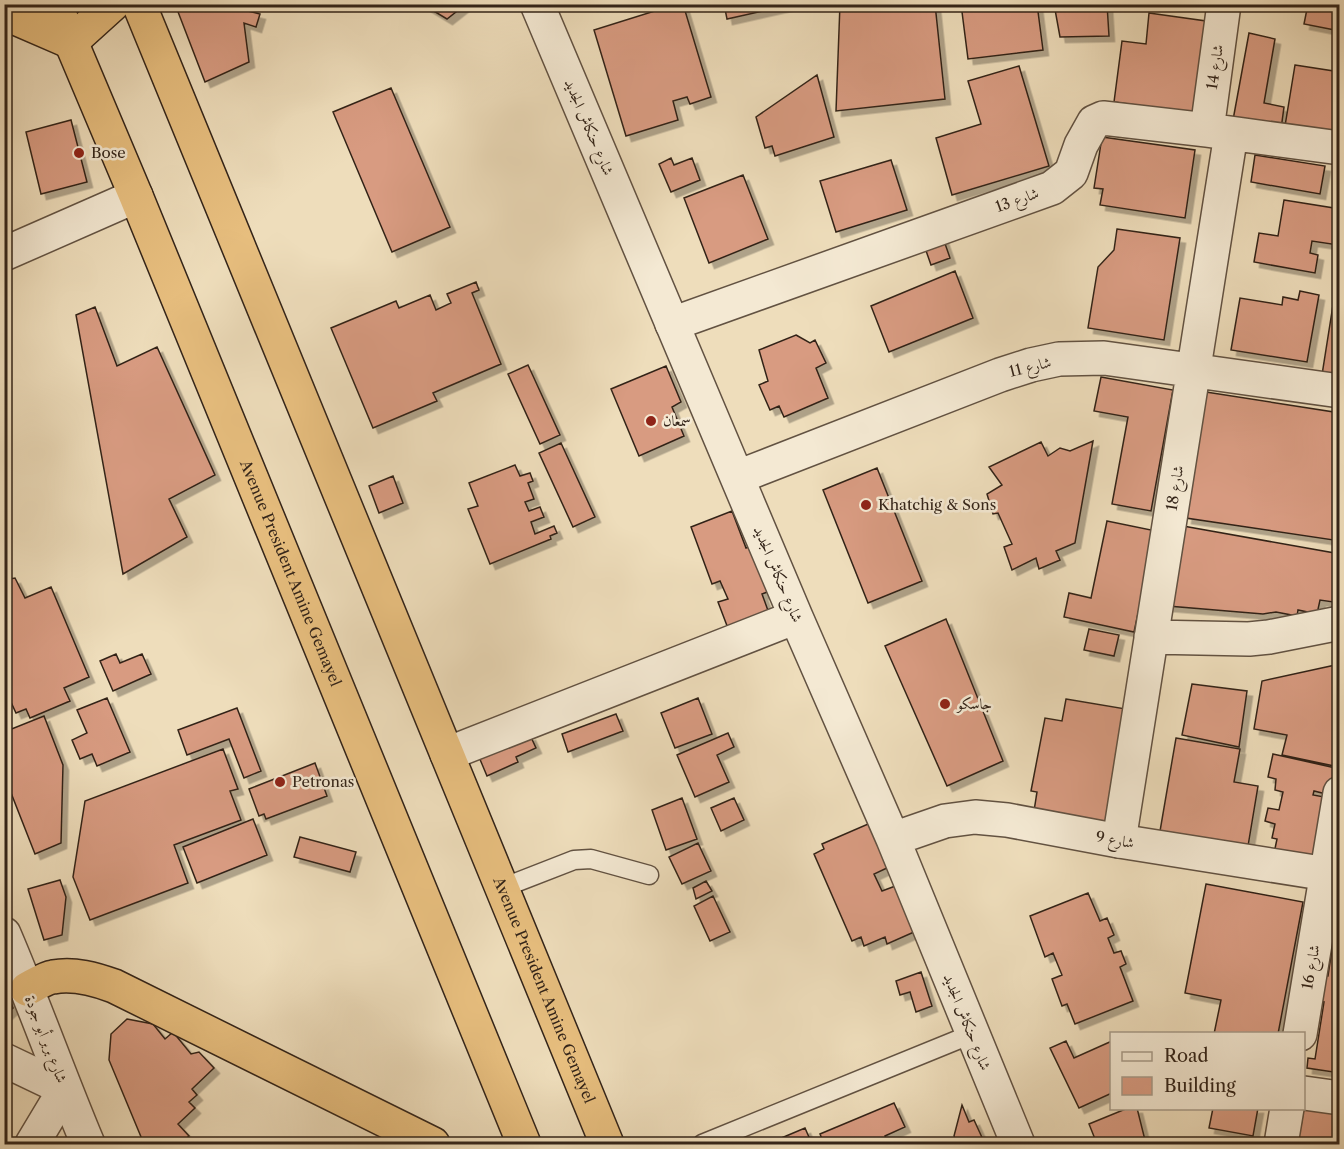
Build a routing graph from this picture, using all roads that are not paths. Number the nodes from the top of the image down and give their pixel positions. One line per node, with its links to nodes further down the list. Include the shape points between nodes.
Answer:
1 (55, 4): 7 (highway, Avenue President Amine Gemayel)
2 (113, 4): 7 (highway)
3 (139, 4): 19 (highway, Avenue President Amine Gemayel)
4 (537, 4): 12 (street, شارع حنكاش الجديد)
5 (1224, 4): 8 (street, شارع 14)
6 (4, 13): 7 (highway)
7 (71, 42): 10 (highway, Avenue President Amine Gemayel)
8 (1219, 132): 9 (street, شارع 13); 12 (street, شارع 13, via 1103,118 1094,122 1071,173 1052,188); 13 (street, شارع 18)
9 (1340, 148)
10 (136, 196): 11 (street); 38 (highway, Avenue President Amine Gemayel)
11 (4, 254)
12 (672, 324): 15 (street, شارع حنكاش الجديد)
13 (1194, 371): 14 (street, شارع 11); 15 (street, شارع 11, via 1104,358 1032,365); 18 (street, شارع 18)
14 (1340, 391)
15 (738, 477): 16 (street, شارع حنكاش الجديد)
16 (796, 616): 19 (street); 21 (street, شارع حنكاش الجديد)
17 (1340, 623): 18 (street, via 1249,639)
18 (1151, 637): 22 (street, شارع 18)
19 (447, 754): 25 (highway, Avenue President Amine Gemayel)
20 (1340, 793): 23 (street, شارع 16)
21 (893, 839): 22 (street, شارع 9, via 945,821 975,817); 29 (street, شارع حنكاش الجديد)
22 (1119, 841): 23 (street, شارع 9)
23 (1333, 875): 28 (street, شارع 16)
24 (649, 876): 25 (lane, via 607,862 582,859)
25 (502, 888): 39 (highway, Avenue President Amine Gemayel)
26 (4, 934): 27 (street, شارع بربر أبو جودة)
27 (27, 989): 31 (street, شارع بربر أبو جودة); 37 (highway, via 63,976 94,979 114,986)
28 (1300, 1032)
29 (972, 1034): 40 (lane); 41 (street, شارع حنكاش الجديد)
30 (4, 1060): 31 (street)
31 (65, 1089): 35 (street); 36 (street, شارع بربر أبو جودة)
32 (1305, 1093): 33 (street)
33 (1340, 1098)
34 (1287, 1110): 42 (street)
35 (32, 1144)
36 (88, 1144)
37 (433, 1144)
38 (524, 1144)
39 (607, 1144)
40 (702, 1144)
41 (1018, 1144)
42 (1281, 1144)

